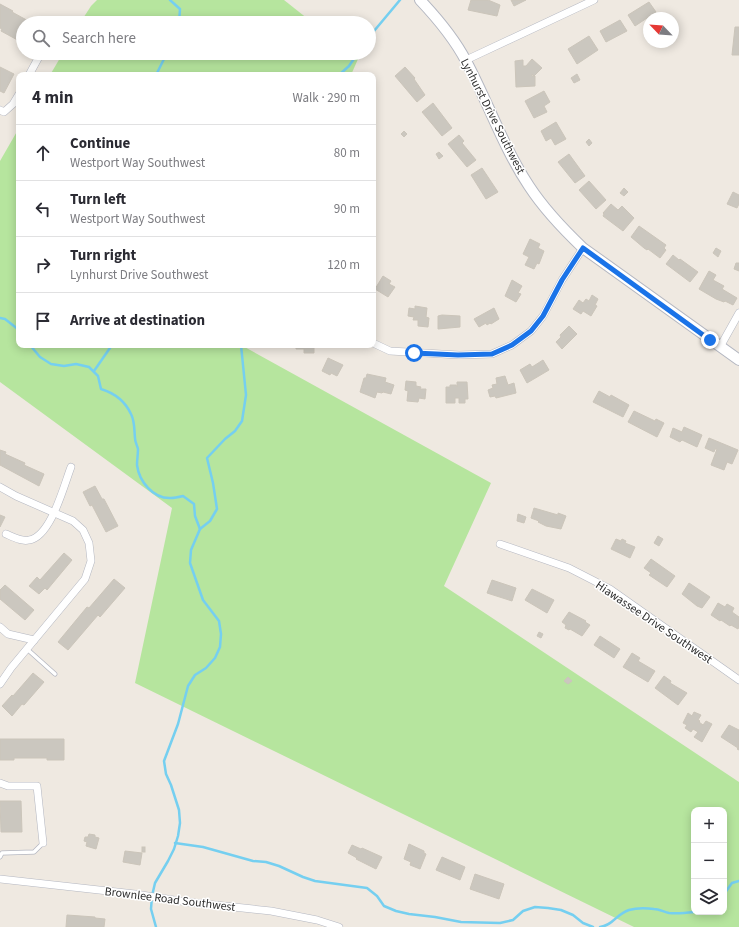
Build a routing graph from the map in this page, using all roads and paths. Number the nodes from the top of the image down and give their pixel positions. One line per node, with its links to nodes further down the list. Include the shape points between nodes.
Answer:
1 (420, 0): 4 (street, Lynhurst Drive Southwest, via 439,21)
2 (594, 0): 4 (street)
3 (38, 60): 5 (street)
4 (466, 60): 8 (street, Lynhurst Drive Southwest, via 508,151 529,186 562,227)
5 (31, 72)
6 (16, 99): 7 (street, via 4,112)
7 (0, 110)
8 (583, 248): 10 (street, via 543,316 531,331 512,345 492,354 458,355 390,351); 11 (street, Lynhurst Drive Southwest)
9 (739, 313): 11 (street)
10 (376, 344)
11 (720, 347): 12 (street, Lynhurst Drive Southwest)
12 (739, 360)
13 (71, 467): 15 (street)
14 (0, 487): 15 (street)
15 (54, 512): 16 (street, via 46,528 34,540 27,541); 19 (street, via 73,521 83,530 89,543 91,561 85,579)
16 (6, 534)
17 (500, 544): 22 (street, Hiawassee Drive Southwest, via 569,568 610,589)
18 (0, 627): 19 (street, via 8,634)
19 (34, 640): 20 (street)
20 (27, 649): 21 (lane); 23 (street)
21 (55, 674)
22 (739, 680)
23 (0, 684)
24 (0, 784): 25 (street, via 37,786)
25 (43, 844): 26 (lane, via 34,852 2,854)
26 (0, 857)
27 (0, 879): 28 (street, Brownlee Road Southwest, via 271,911)
28 (339, 927)

